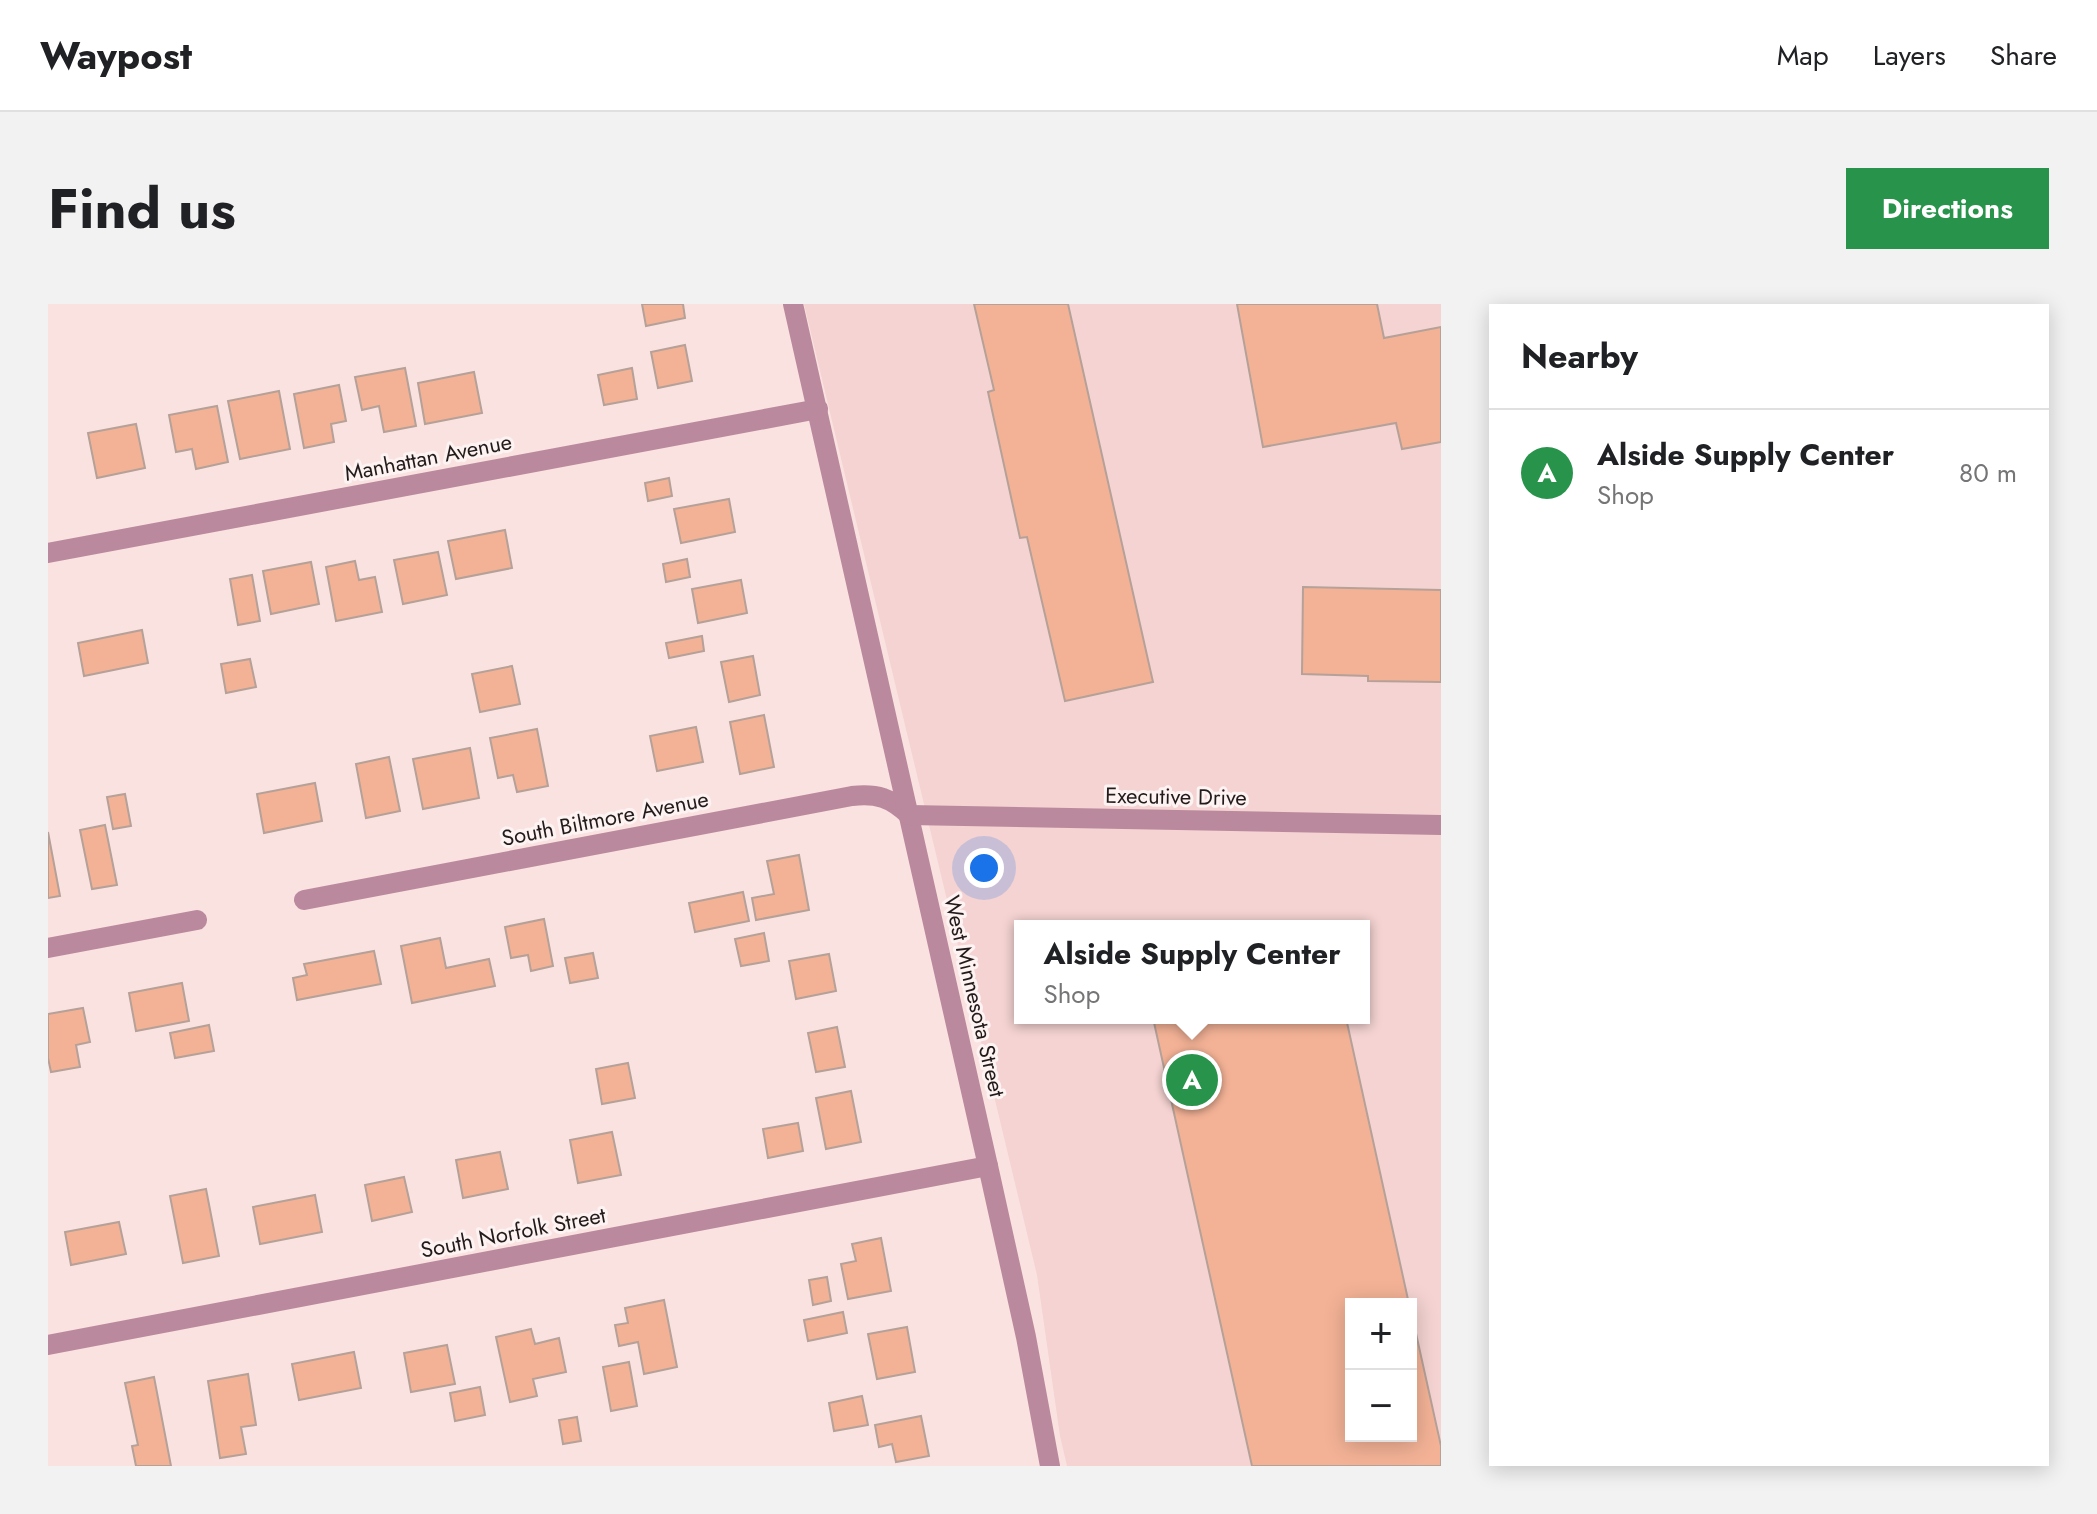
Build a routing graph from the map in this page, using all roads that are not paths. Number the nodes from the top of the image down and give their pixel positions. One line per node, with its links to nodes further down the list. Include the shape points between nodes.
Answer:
1 (793, 304): 2 (street, West Minnesota Street)
2 (818, 409): 3 (street, Manhattan Avenue); 4 (street, West Minnesota Street)
3 (48, 553)
4 (909, 815): 5 (street, Executive Drive); 6 (street, South Biltmore Avenue, via 882,795 857,795); 9 (street, West Minnesota Street)
5 (1441, 825)
6 (304, 900)
7 (197, 920): 8 (street)
8 (48, 948)
9 (988, 1166): 10 (street, South Norfolk Street); 11 (street, West Minnesota Street)
10 (48, 1345)
11 (1050, 1466)

